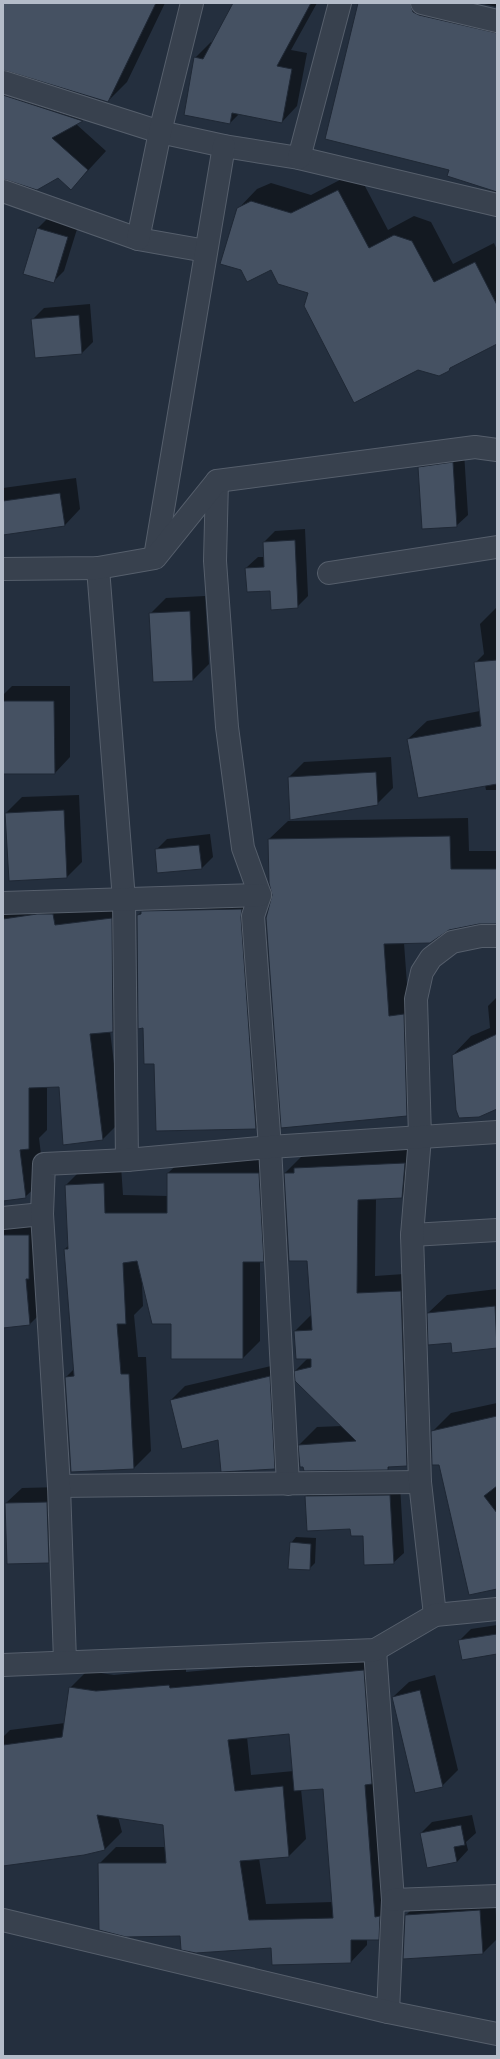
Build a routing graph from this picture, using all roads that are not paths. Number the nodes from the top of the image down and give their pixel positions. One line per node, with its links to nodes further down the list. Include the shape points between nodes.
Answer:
1 (192, 3): 6 (street)
2 (340, 3): 8 (street)
3 (422, 3): 4 (street)
4 (497, 21)
5 (3, 82): 6 (street)
6 (160, 132): 7 (street); 11 (street)
7 (224, 146): 8 (street); 12 (street)
8 (298, 158): 10 (street)
9 (3, 191): 11 (street)
10 (497, 205)
11 (138, 239): 12 (street)
12 (206, 251): 16 (street)
13 (497, 450): 14 (street, via 475,447)
14 (217, 481): 16 (street); 20 (street, via 215,561 227,726 243,848)
15 (497, 547): 19 (street)
16 (155, 558): 17 (street)
17 (98, 568): 18 (street); 21 (street)
18 (3, 569)
19 (329, 573)
20 (260, 895): 21 (street); 26 (street, via 253,916)
21 (124, 900): 22 (street); 27 (street)
22 (3, 903)
23 (497, 936): 25 (street, via 481,936 452,942 431,958 422,972 416,999)
24 (497, 1132): 25 (street)
25 (420, 1137): 26 (street); 31 (street)
26 (270, 1146): 27 (street); 33 (street)
27 (127, 1160): 28 (street, via 44,1164)
28 (42, 1214): 29 (street); 34 (street)
29 (3, 1218)
30 (497, 1230): 31 (street)
31 (412, 1235): 32 (street)
32 (420, 1482): 33 (street); 36 (street)
33 (288, 1484): 34 (street)
34 (59, 1486): 38 (street)
35 (497, 1609): 36 (street)
36 (435, 1615): 37 (street)
37 (376, 1650): 38 (street); 41 (street)
38 (65, 1661): 39 (street)
39 (3, 1665)
40 (497, 1896): 41 (street)
41 (393, 1900): 43 (street)
42 (3, 1920): 43 (street)
43 (388, 2012): 44 (street)
44 (497, 2034)

